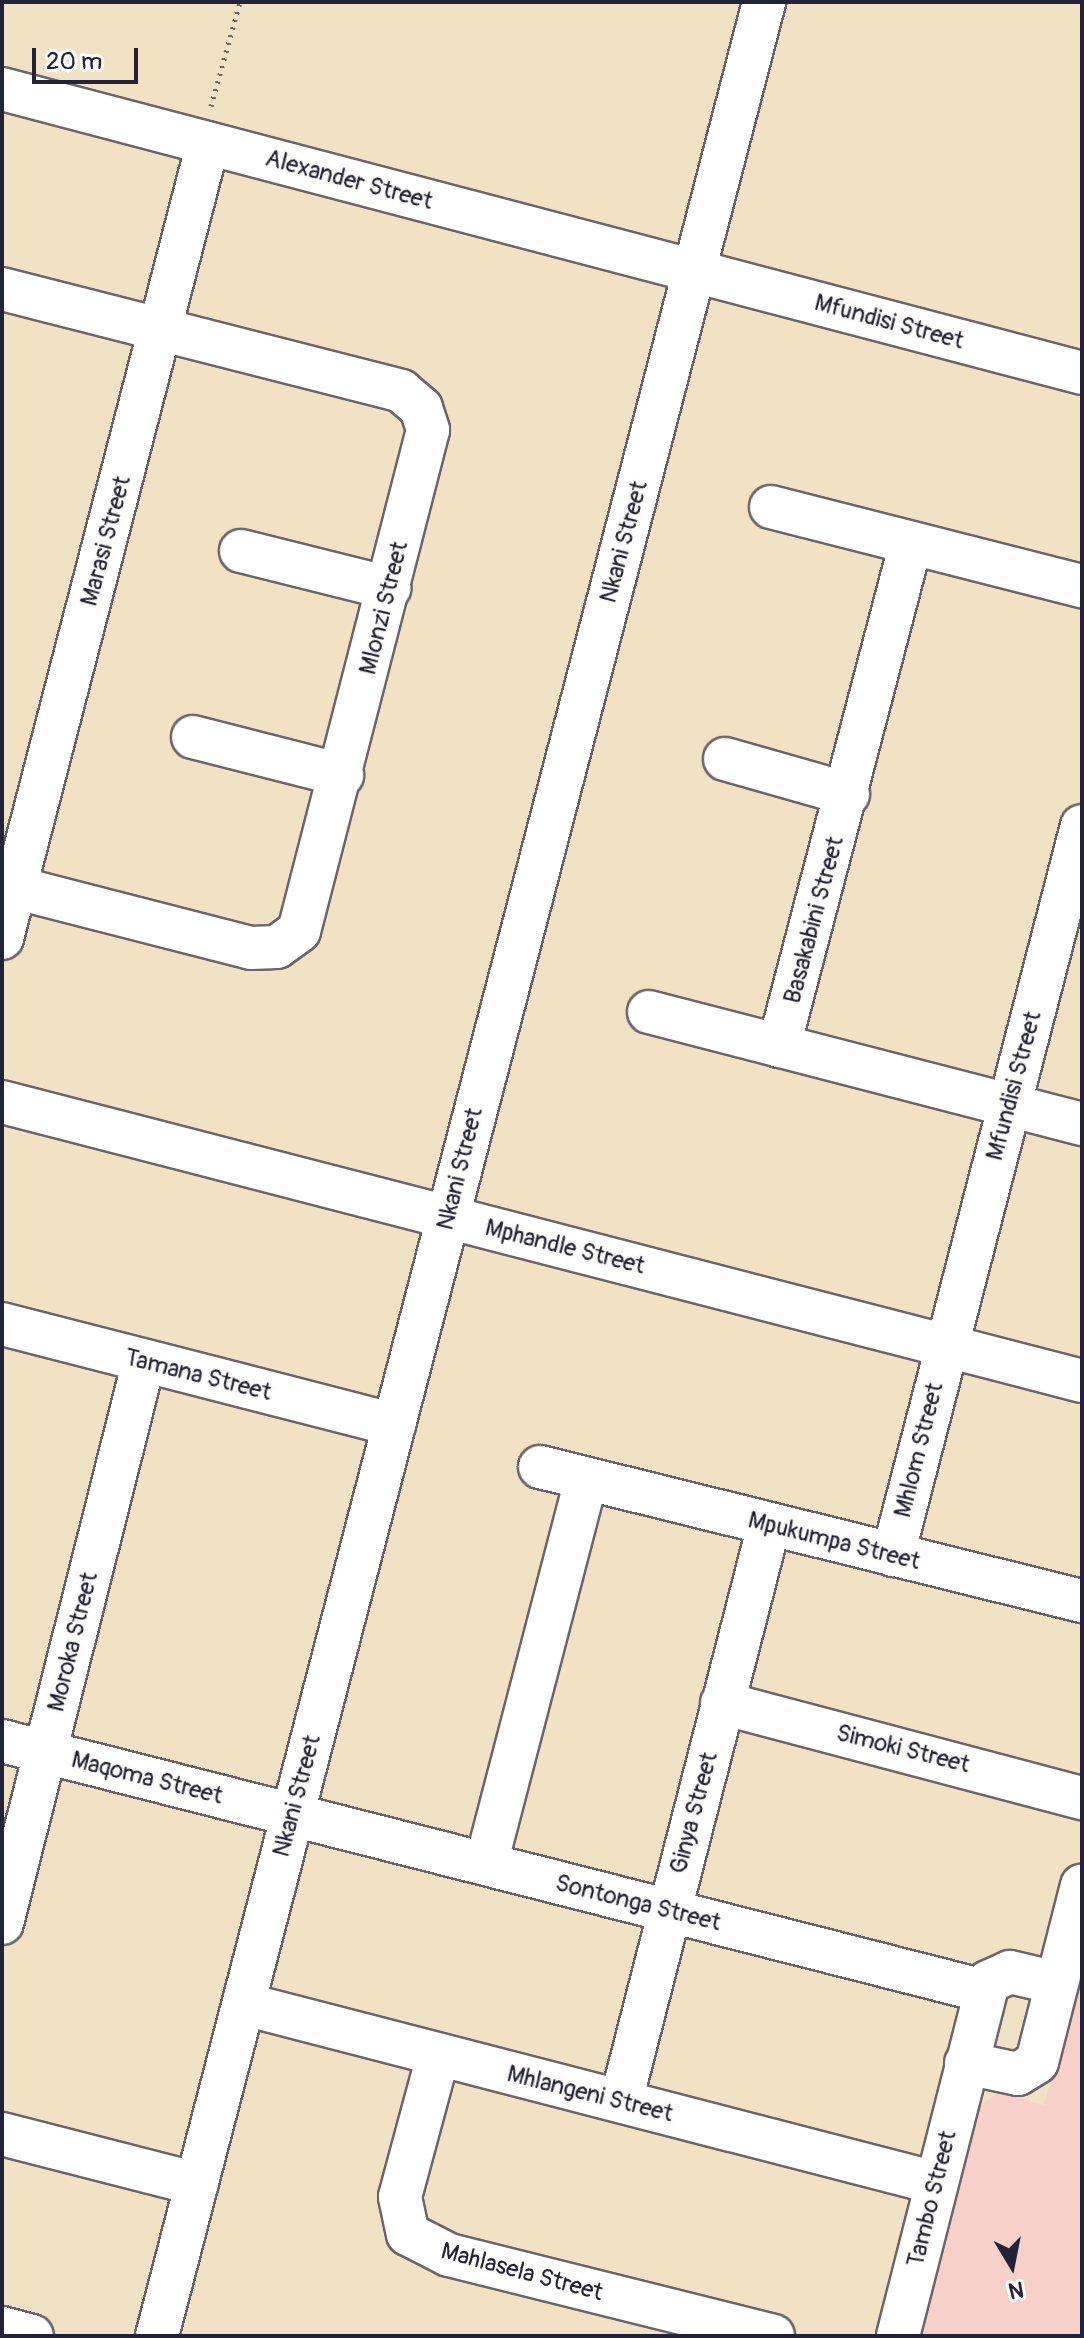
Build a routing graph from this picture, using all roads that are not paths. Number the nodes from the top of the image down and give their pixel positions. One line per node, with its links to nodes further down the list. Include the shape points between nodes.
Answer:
1 (764, 2): 4 (street, Nkani Street)
2 (2, 89): 3 (street, Alexander Street)
3 (208, 129): 4 (street, Alexander Street); 6 (street, Marasi Street)
4 (696, 271): 7 (street, Mfundisi Street); 25 (street, Nkani Street)
5 (2, 289): 6 (street, Mlonzi Street)
6 (161, 330): 12 (street, Mlonzi Street, via 401,391 421,408 427,442); 18 (street, Marasi Street)
7 (1082, 373)
8 (771, 507): 9 (street)
9 (911, 543): 11 (street); 16 (street, Basakabini Street)
10 (241, 551): 12 (street)
11 (1082, 586)
12 (389, 588): 15 (street, Mlonzi Street)
13 (193, 737): 15 (street)
14 (725, 759): 16 (street)
15 (342, 775): 18 (street, Mlonzi Street, via 305,919 277,947 251,948)
16 (848, 794): 21 (street, Basakabini Street)
17 (1082, 826): 23 (street, Mfundisi Street)
18 (8, 885): 19 (street, Marasi Street)
19 (2, 938)
20 (649, 1012): 21 (street)
21 (779, 1046): 23 (street)
22 (2, 1102): 25 (street, Mphandle Street)
23 (1009, 1105): 24 (street); 27 (street, Mfundisi Street)
24 (1082, 1124)
25 (448, 1217): 27 (street, Mphandle Street); 30 (street, Nkani Street)
26 (2, 1324): 28 (street, Tamana Street)
27 (944, 1345): 29 (street, Mphandle Street); 34 (street, Mhlom Street)
28 (144, 1361): 30 (street, Tamana Street); 38 (street, Moroka Street)
29 (1082, 1381)
30 (394, 1425): 40 (street, Nkani Street)
31 (540, 1467): 32 (street, Mpukumpa Street)
32 (586, 1479): 33 (street, Mpukumpa Street); 41 (street)
33 (769, 1525): 34 (street, Mpukumpa Street); 36 (street, Ginya Street)
34 (893, 1555): 35 (street, Mpukumpa Street)
35 (1082, 1601)
36 (722, 1703): 39 (street, Simoki Street); 43 (street, Ginya Street)
37 (2, 1741): 38 (street, Maqoma Street)
38 (45, 1752): 40 (street, Maqoma Street); 44 (street, Moroka Street)
39 (1082, 1798)
40 (292, 1815): 41 (street, Sontonga Street); 47 (street, Nkani Street)
41 (486, 1864): 43 (street, Sontonga Street)
42 (1082, 1886): 45 (street)
43 (668, 1911): 46 (street, Sontonga Street); 50 (street, Ginya Street)
44 (2, 1923)
45 (1057, 1983): 46 (street, via 1003,1972); 49 (street, via 1033,2067 1012,2074)
46 (984, 1991): 49 (street, Tambo Street)
47 (244, 2004): 48 (street, Mhlangeni Street); 53 (street, Nkani Street)
48 (438, 2056): 50 (street, Mhlangeni Street); 57 (street, Mahlasela Street, via 400,2197 408,2234 449,2255)
49 (966, 2063): 52 (street, Tambo Street)
50 (621, 2101): 52 (street, Mhlangeni Street)
51 (2, 2134): 53 (street)
52 (936, 2183): 58 (street, Tambo Street)
53 (197, 2184): 56 (street, Nkani Street)
54 (2, 2328): 55 (street)
55 (32, 2336)
56 (157, 2336)
57 (773, 2336)
58 (898, 2336)

